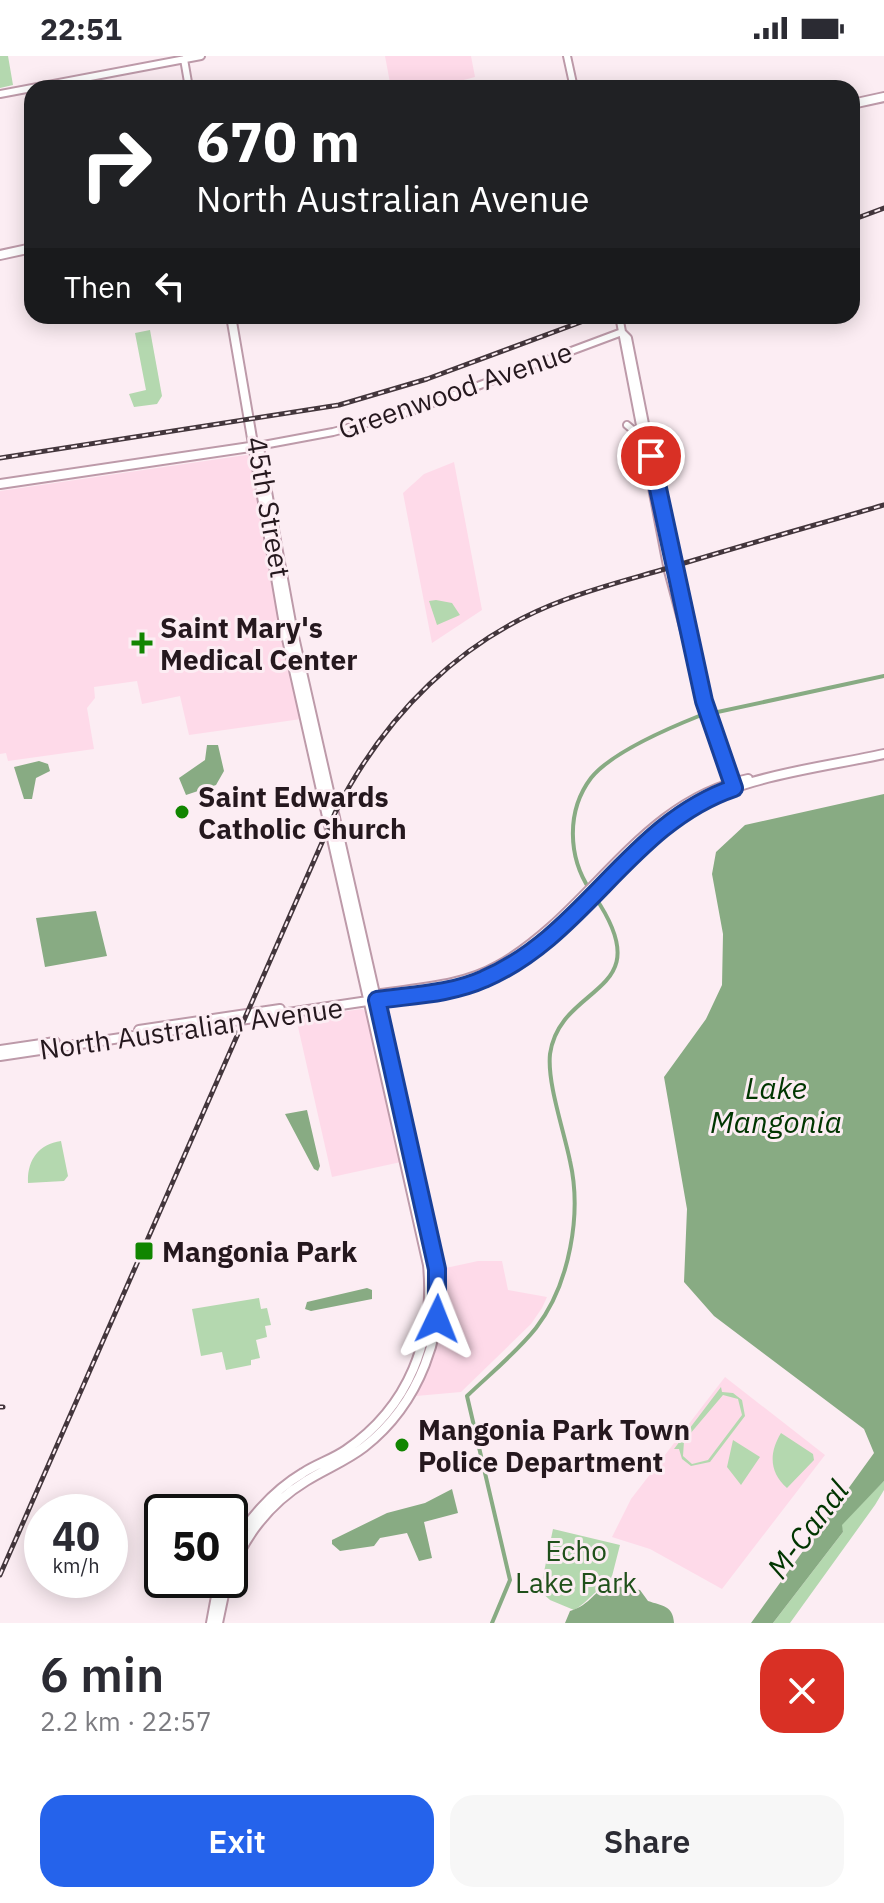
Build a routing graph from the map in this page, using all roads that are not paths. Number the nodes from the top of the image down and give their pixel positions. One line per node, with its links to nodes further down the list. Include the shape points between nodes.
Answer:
1 (201, 56): 3 (street)
2 (567, 56): 6 (street)
3 (184, 59): 4 (street); 5 (street)
4 (74, 80)
5 (188, 80)
6 (572, 80)
7 (24, 89): 8 (street)
8 (0, 94)
9 (884, 97): 10 (main road)
10 (860, 102)
11 (24, 251): 12 (main road)
12 (4, 254)
13 (232, 324): 20 (main road, 45th Street)
14 (620, 324): 15 (street)
15 (622, 332): 16 (street, via 628,338); 19 (street); 20 (street, Greenwood Avenue, via 408,412)
16 (642, 410): 17 (street); 19 (street)
17 (653, 415)
18 (627, 425): 19 (street)
19 (644, 438): 21 (street); 23 (street); 25 (street)
20 (256, 446): 24 (main road, Greenwood Avenue); 28 (main road, 45th Street, via 285,630)
21 (659, 450)
22 (637, 462): 23 (street)
23 (647, 466): 25 (street, via 678,618)
24 (0, 484)
25 (705, 704): 27 (street)
26 (884, 751): 27 (main road, North Australian Avenue)
27 (731, 786): 28 (main road, North Australian Avenue, via 663,826 547,940 486,979 449,990)
28 (373, 998): 29 (main road, North Australian Avenue); 30 (main road, 45th Street, via 428,1265 430,1309 424,1342 402,1395 382,1420 345,1451 284,1487); 31 (main road, 45th Street, via 437,1269 430,1351 414,1390 388,1424 360,1450 274,1505)
29 (0, 1053)
30 (248, 1525)
31 (248, 1537)
32 (216, 1598): 34 (main road)
33 (221, 1598): 34 (main road)
34 (213, 1622)

